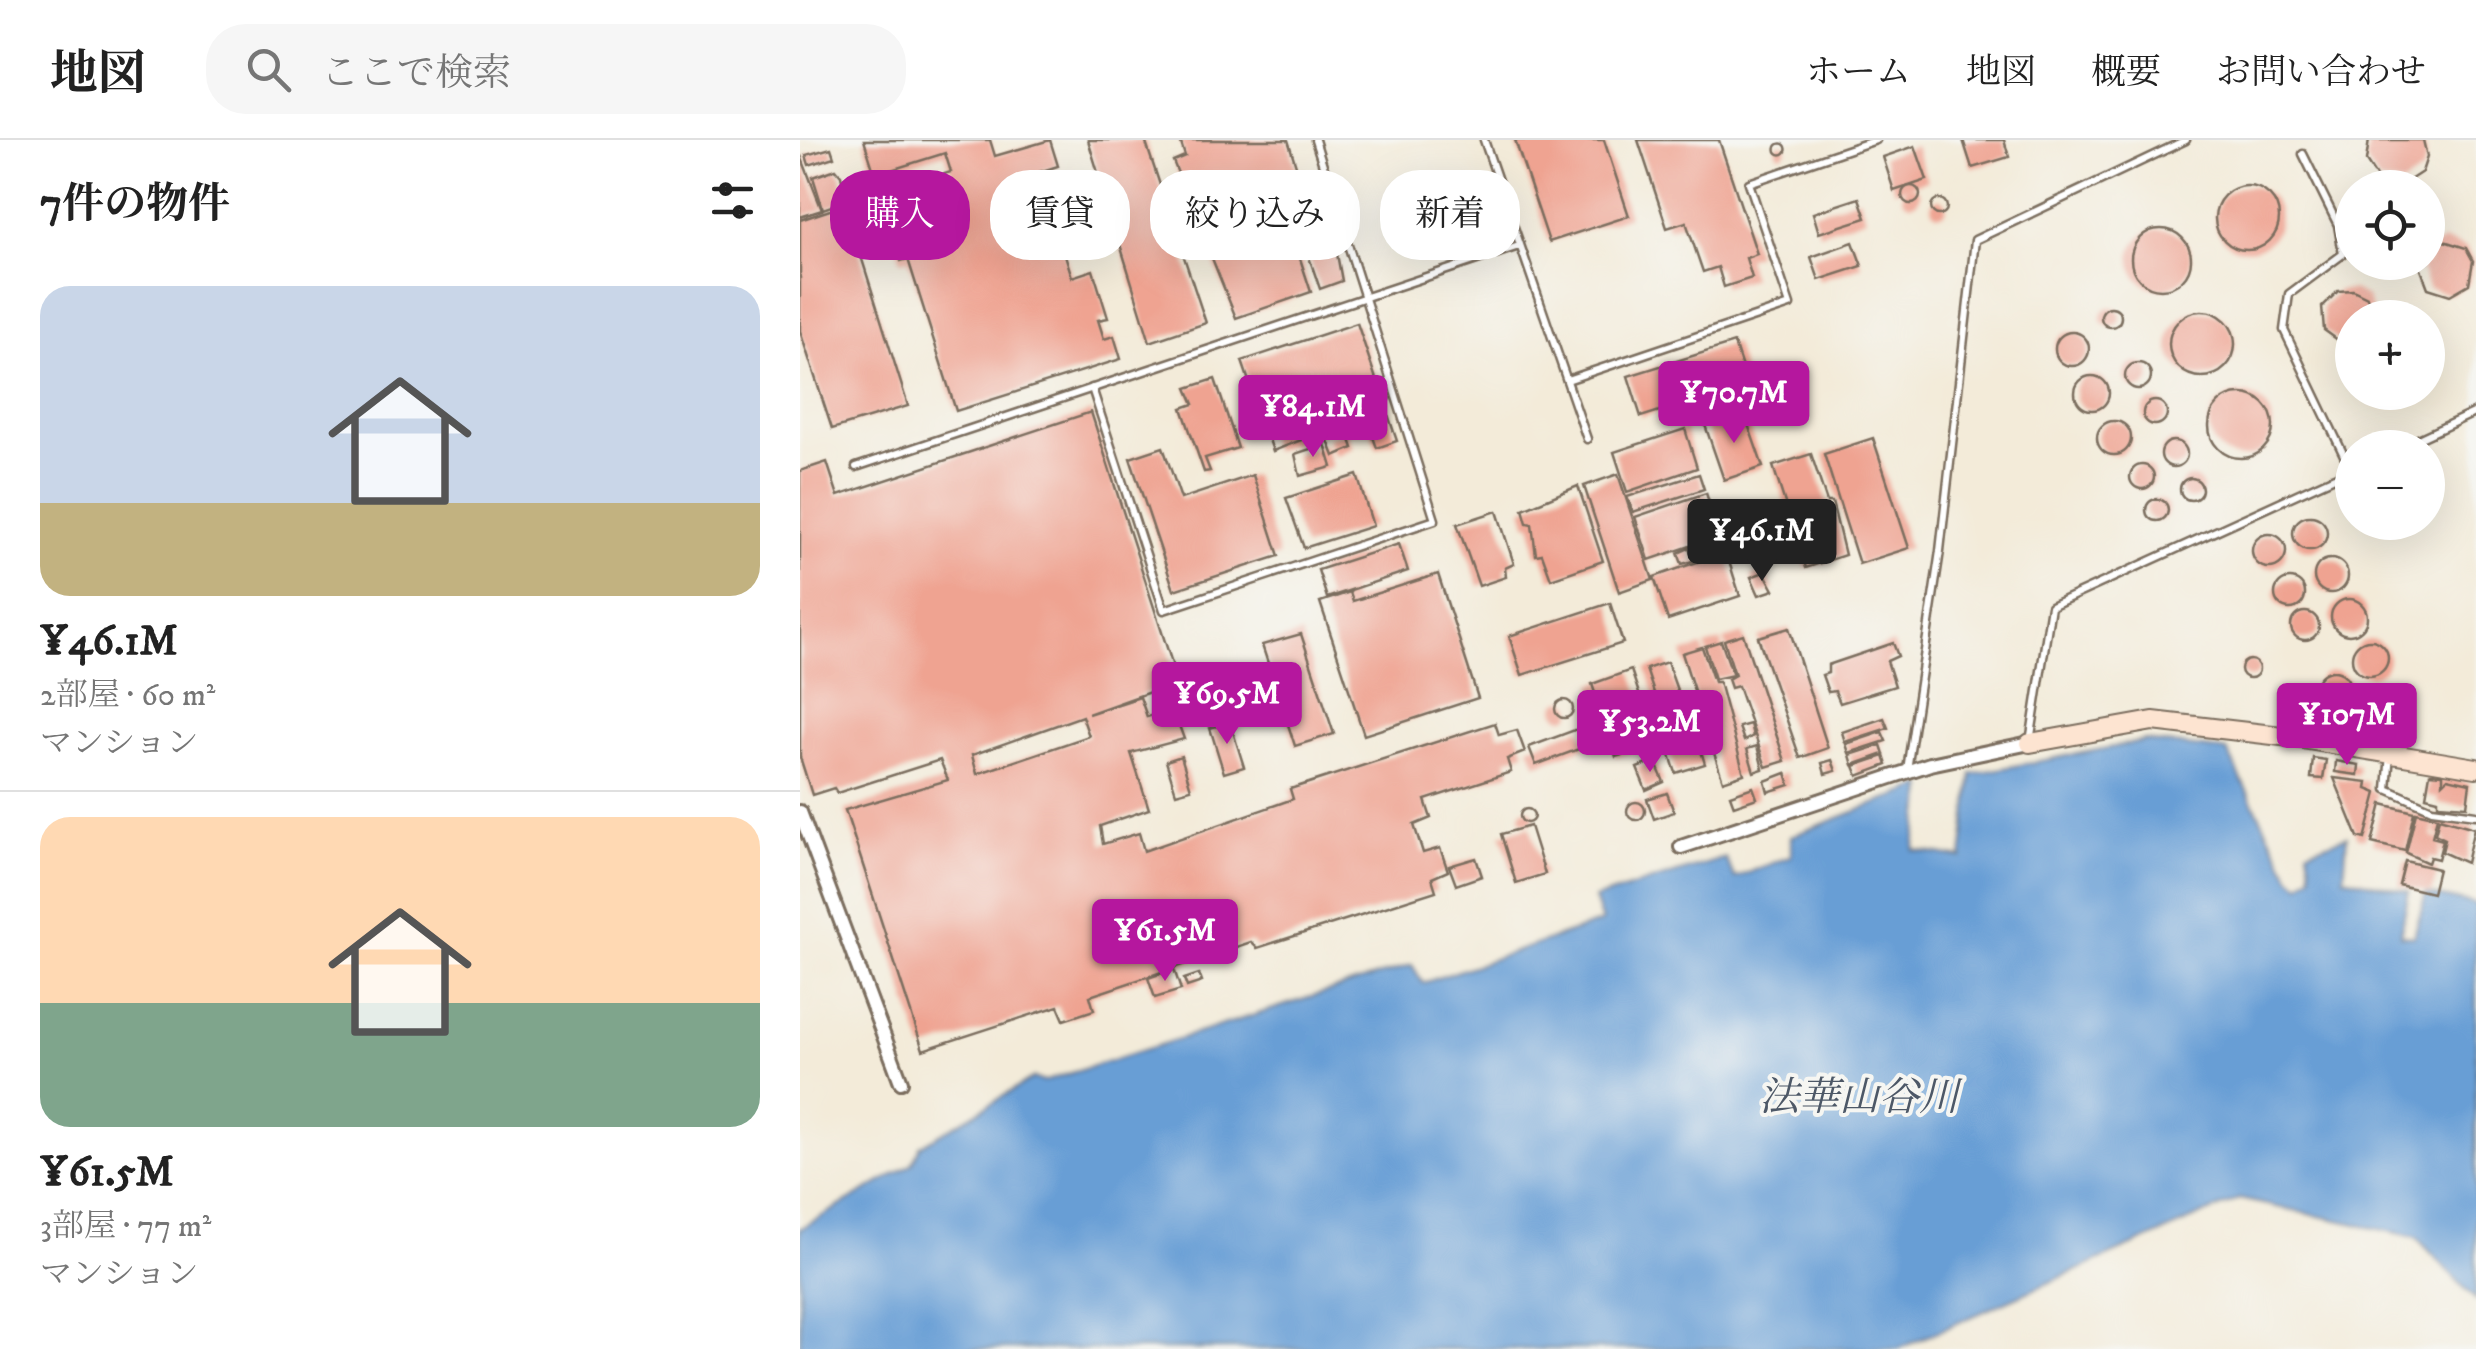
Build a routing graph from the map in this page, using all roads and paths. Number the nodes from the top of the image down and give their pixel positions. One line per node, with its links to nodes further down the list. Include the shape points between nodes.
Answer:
1 (1315, 140): 9 (lane)
2 (1484, 140): 6 (lane)
3 (1876, 140): 10 (lane, via 1749,183 1790,305)
4 (2186, 140): 21 (lane, via 1974,240 1940,551)
5 (2303, 154): 14 (lane, via 2338,226 2343,254 2289,294 2284,330)
6 (1494, 170)
7 (1520, 249): 10 (lane)
8 (1477, 260): 9 (lane)
9 (1367, 297): 11 (lane); 11 (lane, via 1436,520 1164,610)
10 (1567, 380): 15 (lane)
11 (1092, 388): 16 (lane)
12 (2476, 412): 13 (lane)
13 (2438, 430)
14 (2335, 434)
15 (1587, 439)
16 (856, 468)
17 (2335, 477): 18 (lane, via 2051,606)
18 (2030, 743): 19 (main road, via 2153,722); 21 (street)
19 (2390, 754): 20 (main road); 23 (lane, via 2387,789 2432,809)
20 (2476, 768)
21 (1907, 772): 24 (street)
22 (800, 812): 25 (street)
23 (2476, 816)
24 (1680, 847)
25 (902, 1082)

